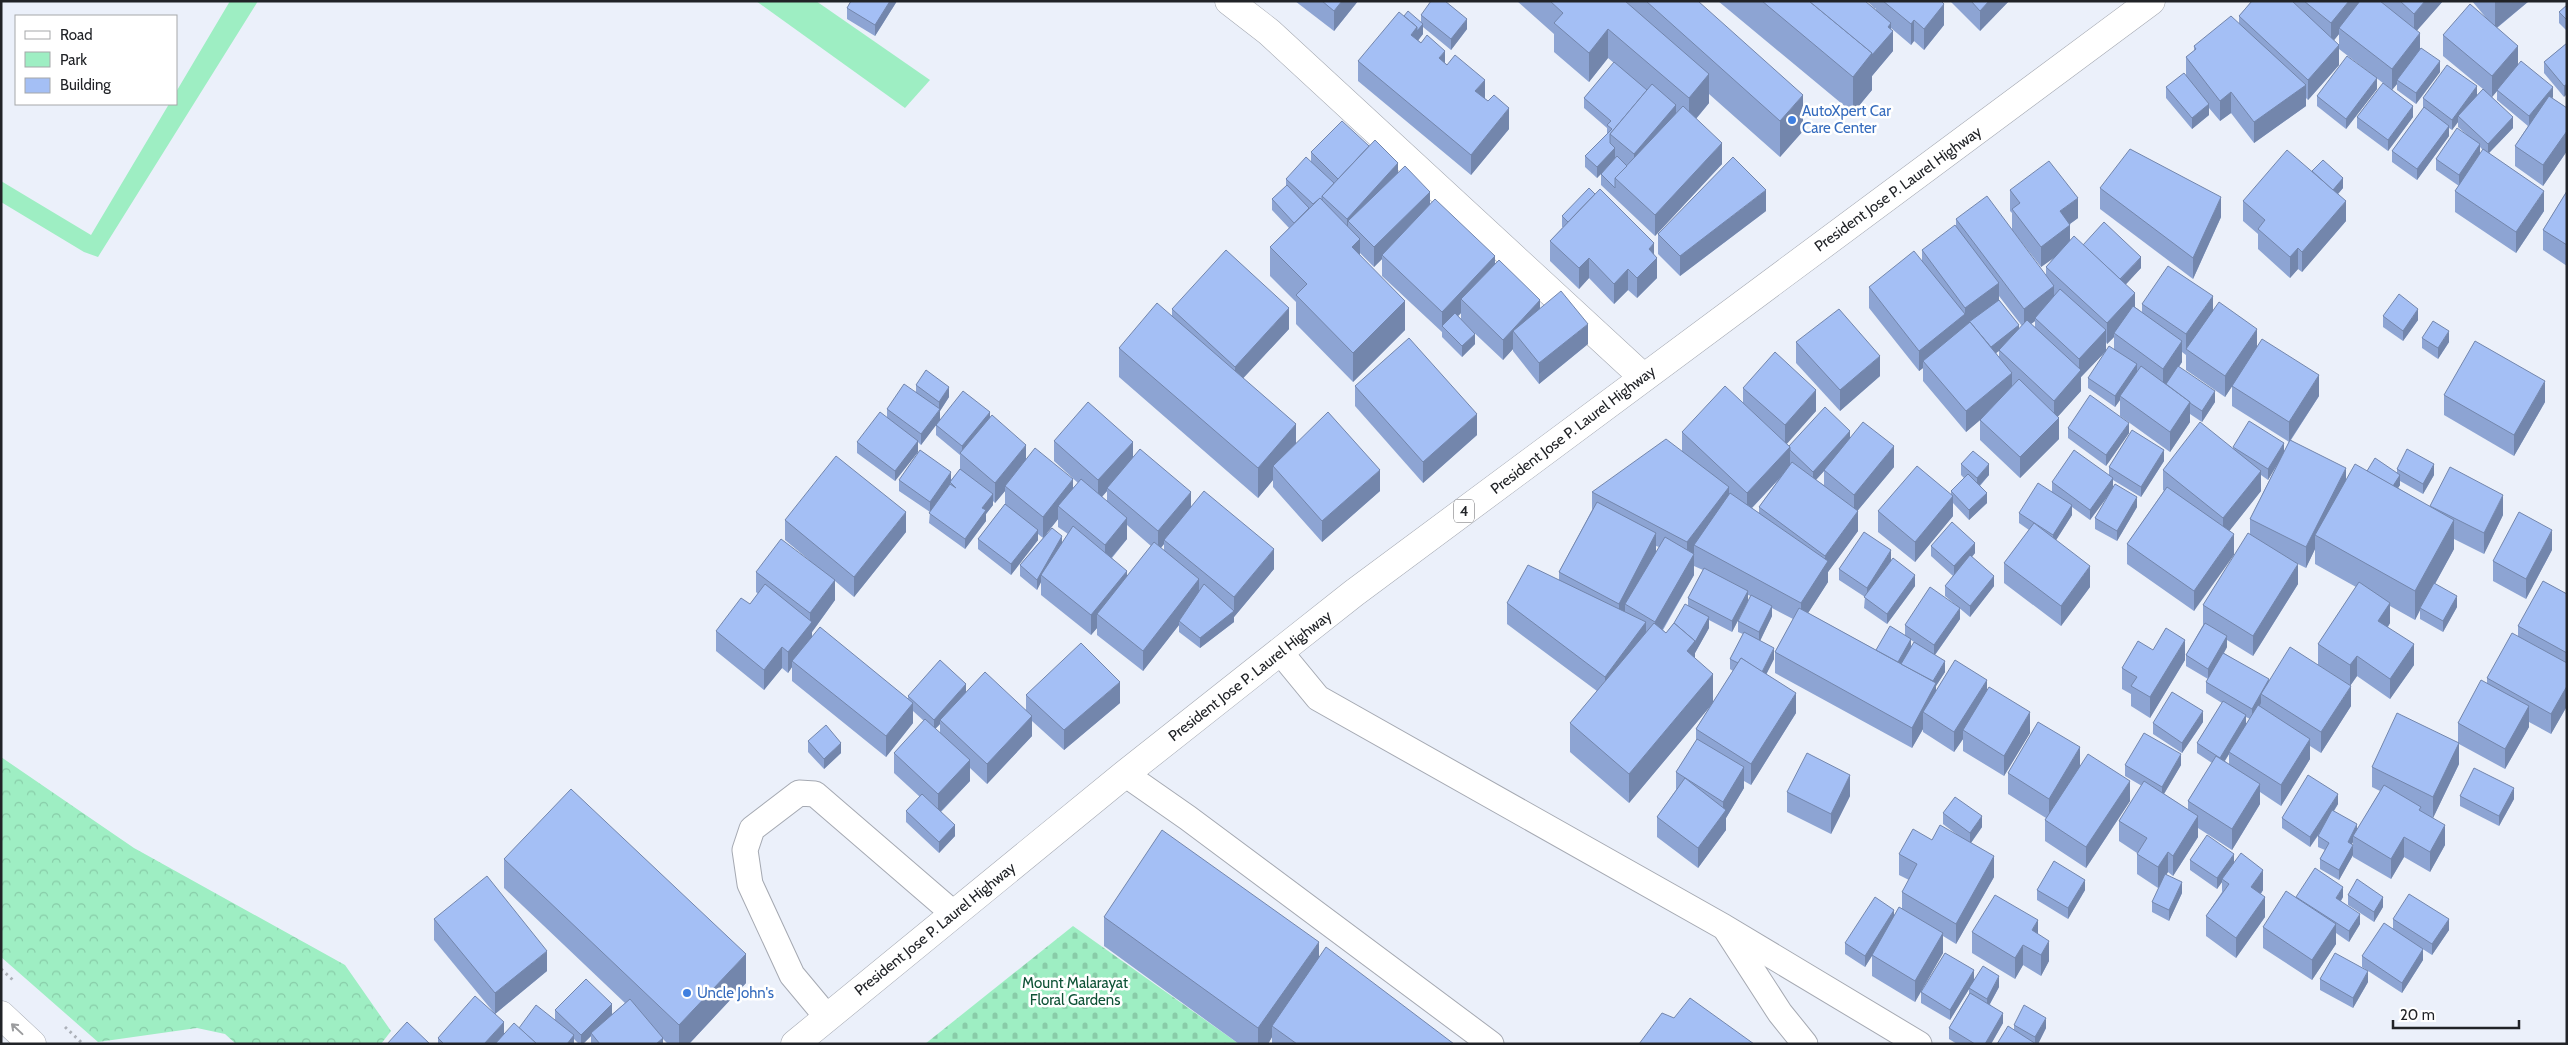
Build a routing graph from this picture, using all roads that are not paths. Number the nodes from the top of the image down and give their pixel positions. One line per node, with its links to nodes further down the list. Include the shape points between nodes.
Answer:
1 (1229, 1): 3 (main road, via 1269,32)
2 (2151, 1): 3 (main road, President Jose P. Laurel Highway / 4)
3 (1644, 377): 4 (main road, President Jose P. Laurel Highway / 4, via 1354,593)
4 (1281, 653): 5 (main road, President Jose P. Laurel Highway / 4); 7 (lane, via 1318,698)
5 (1125, 774): 6 (main road, President Jose P. Laurel Highway / 4); 12 (lane)
6 (953, 913): 9 (main road, President Jose P. Laurel Highway / 4); 9 (lane, via 815,794 799,793 752,829 745,850 750,884 792,975)
7 (1724, 927): 13 (lane, via 1780,1013); 14 (lane)
8 (1, 1015): 10 (main road, one-way to 8)
9 (827, 1017): 11 (main road, President Jose P. Laurel Highway / 4)
10 (32, 1044)
11 (795, 1044)
12 (1491, 1044)
13 (1805, 1044)
14 (1919, 1044)

